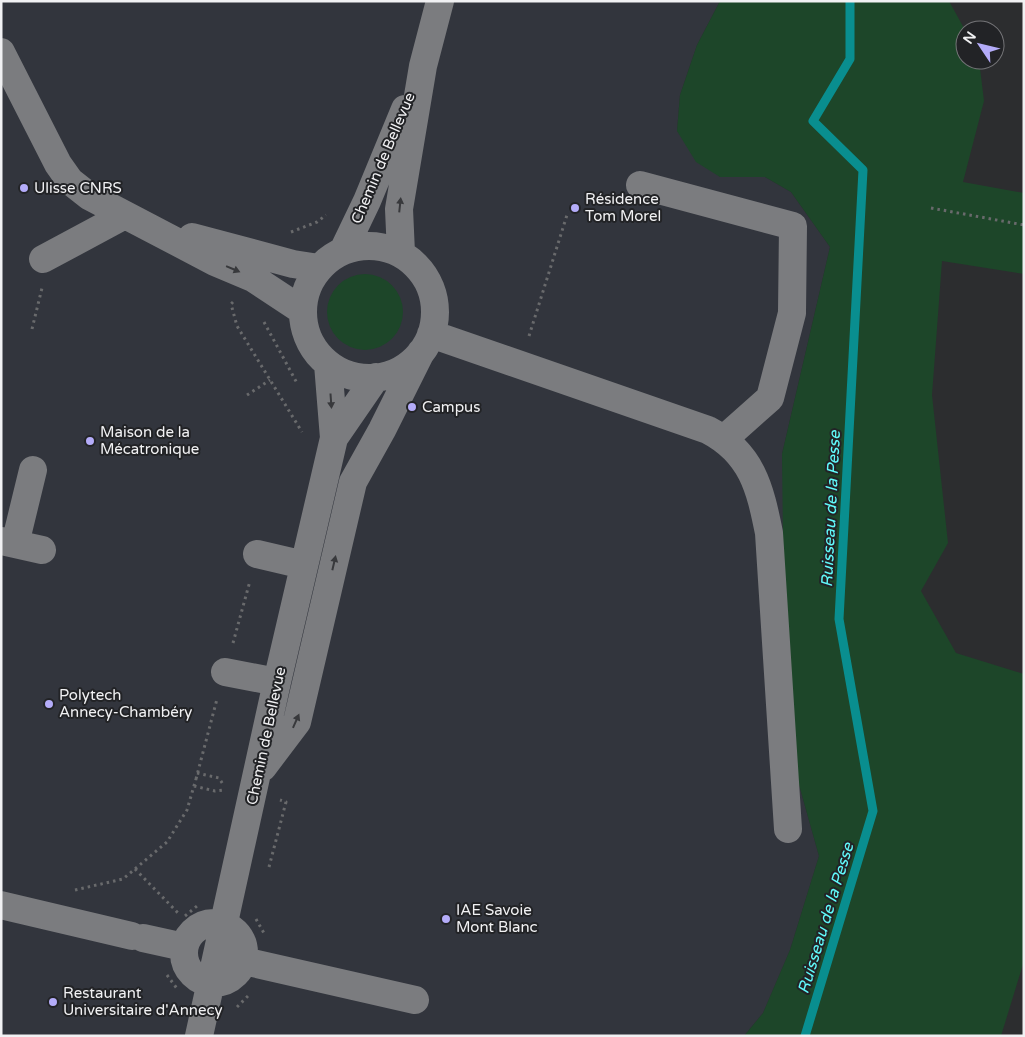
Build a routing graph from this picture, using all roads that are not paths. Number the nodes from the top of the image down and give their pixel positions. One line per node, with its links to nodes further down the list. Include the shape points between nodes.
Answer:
1 (440, 1): 3 (street, Chemin de Bellevue)
2 (1, 52): 5 (street, via 58,164 70,181 89,196)
3 (423, 66): 6 (street, Chemin de Bellevue); 7 (street, Chemin de Bellevue, one-way to 3, via 399,209)
4 (640, 185): 16 (street, via 793,226 792,313 770,398)
5 (134, 220): 8 (street); 9 (street)
6 (343, 251): 7 (street, via 362,246 382,246); 10 (street)
7 (401, 253): 12 (street, via 416,265 434,297 435,316)
8 (46, 257)
9 (258, 266): 10 (street); 11 (street)
10 (319, 268): 11 (street, via 307,288)
11 (303, 310): 13 (street, via 309,340)
12 (426, 343): 14 (street, via 401,369); 16 (street, via 520,365); 24 (street, one-way to 12, via 297,722 353,482)
13 (328, 364): 14 (street, via 343,373); 15 (street, Chemin de Bellevue, one-way to 15)
14 (376, 377): 15 (street, Chemin de Bellevue)
15 (334, 438): 21 (street, Chemin de Bellevue)
16 (725, 438): 25 (street, via 744,457 760,489 770,533)
17 (33, 470): 18 (street)
18 (8, 543): 19 (street)
19 (42, 550)
20 (257, 554): 21 (street)
21 (304, 565): 23 (street, Chemin de Bellevue)
22 (225, 672): 23 (street)
23 (277, 682): 24 (street, Chemin de Bellevue)
24 (256, 784): 27 (street, Chemin de Bellevue)
25 (788, 829)
26 (1, 905): 28 (street)
27 (224, 924): 28 (street, via 199,927); 29 (street, via 241,938); 30 (street, Chemin de Bellevue)
28 (184, 947): 30 (street, via 184,957 192,975)
29 (255, 963): 30 (street, via 222,983); 31 (street)
30 (211, 984): 32 (street, Chemin de Bellevue)
31 (415, 1000)
32 (199, 1036)

